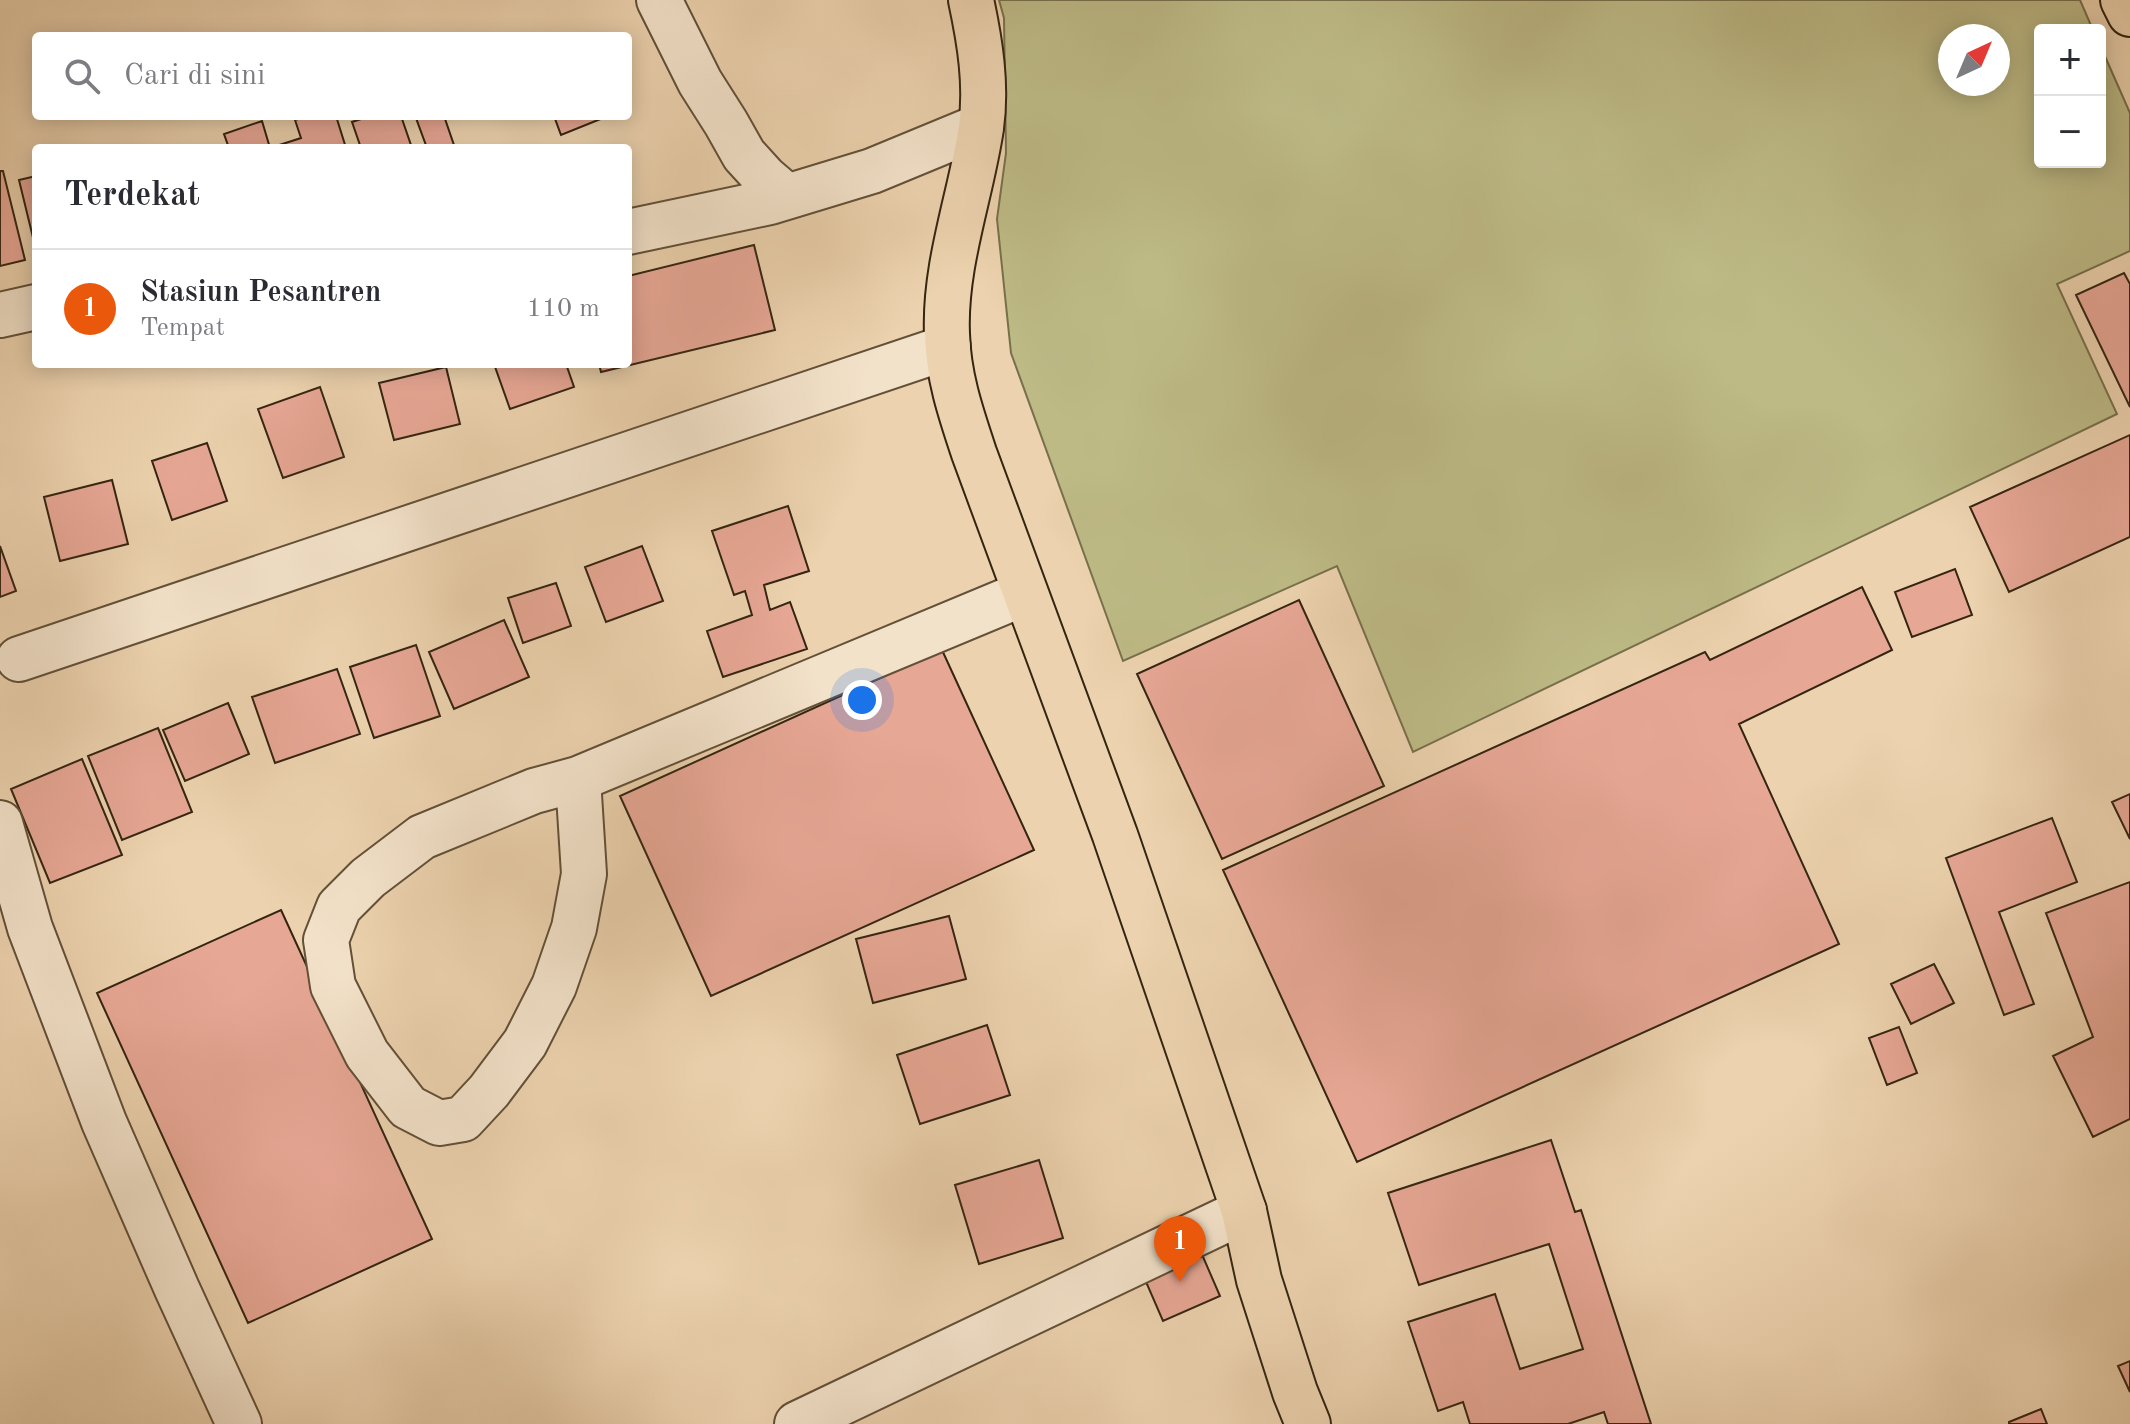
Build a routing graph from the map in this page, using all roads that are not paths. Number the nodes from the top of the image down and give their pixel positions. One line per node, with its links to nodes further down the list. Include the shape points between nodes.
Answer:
1 (659, 0): 6 (street, via 744,155)
2 (971, 0): 5 (main road, via 980,42)
3 (2123, 0): 4 (main road)
4 (2130, 14)
5 (981, 126): 6 (street, via 872,171); 10 (main road, via 953,270)
6 (786, 196): 7 (street)
7 (632, 231)
8 (32, 308): 9 (street)
9 (0, 315)
10 (948, 347): 11 (main road, via 955,395); 12 (street)
11 (1025, 593): 13 (street); 15 (main road)
12 (19, 659)
13 (578, 779): 13 (street, via 534,791 422,837 339,907 326,940 333,986 367,1054 408,1107 439,1123 463,1119 489,1091 525,1043 554,986 574,928 584,874)
14 (0, 823): 17 (street, via 30,928 104,1122)
15 (1244, 1211): 16 (street); 19 (main road, via 1259,1280)
16 (866, 1409): 18 (street)
17 (239, 1424)
18 (797, 1424)
19 (1308, 1424)

